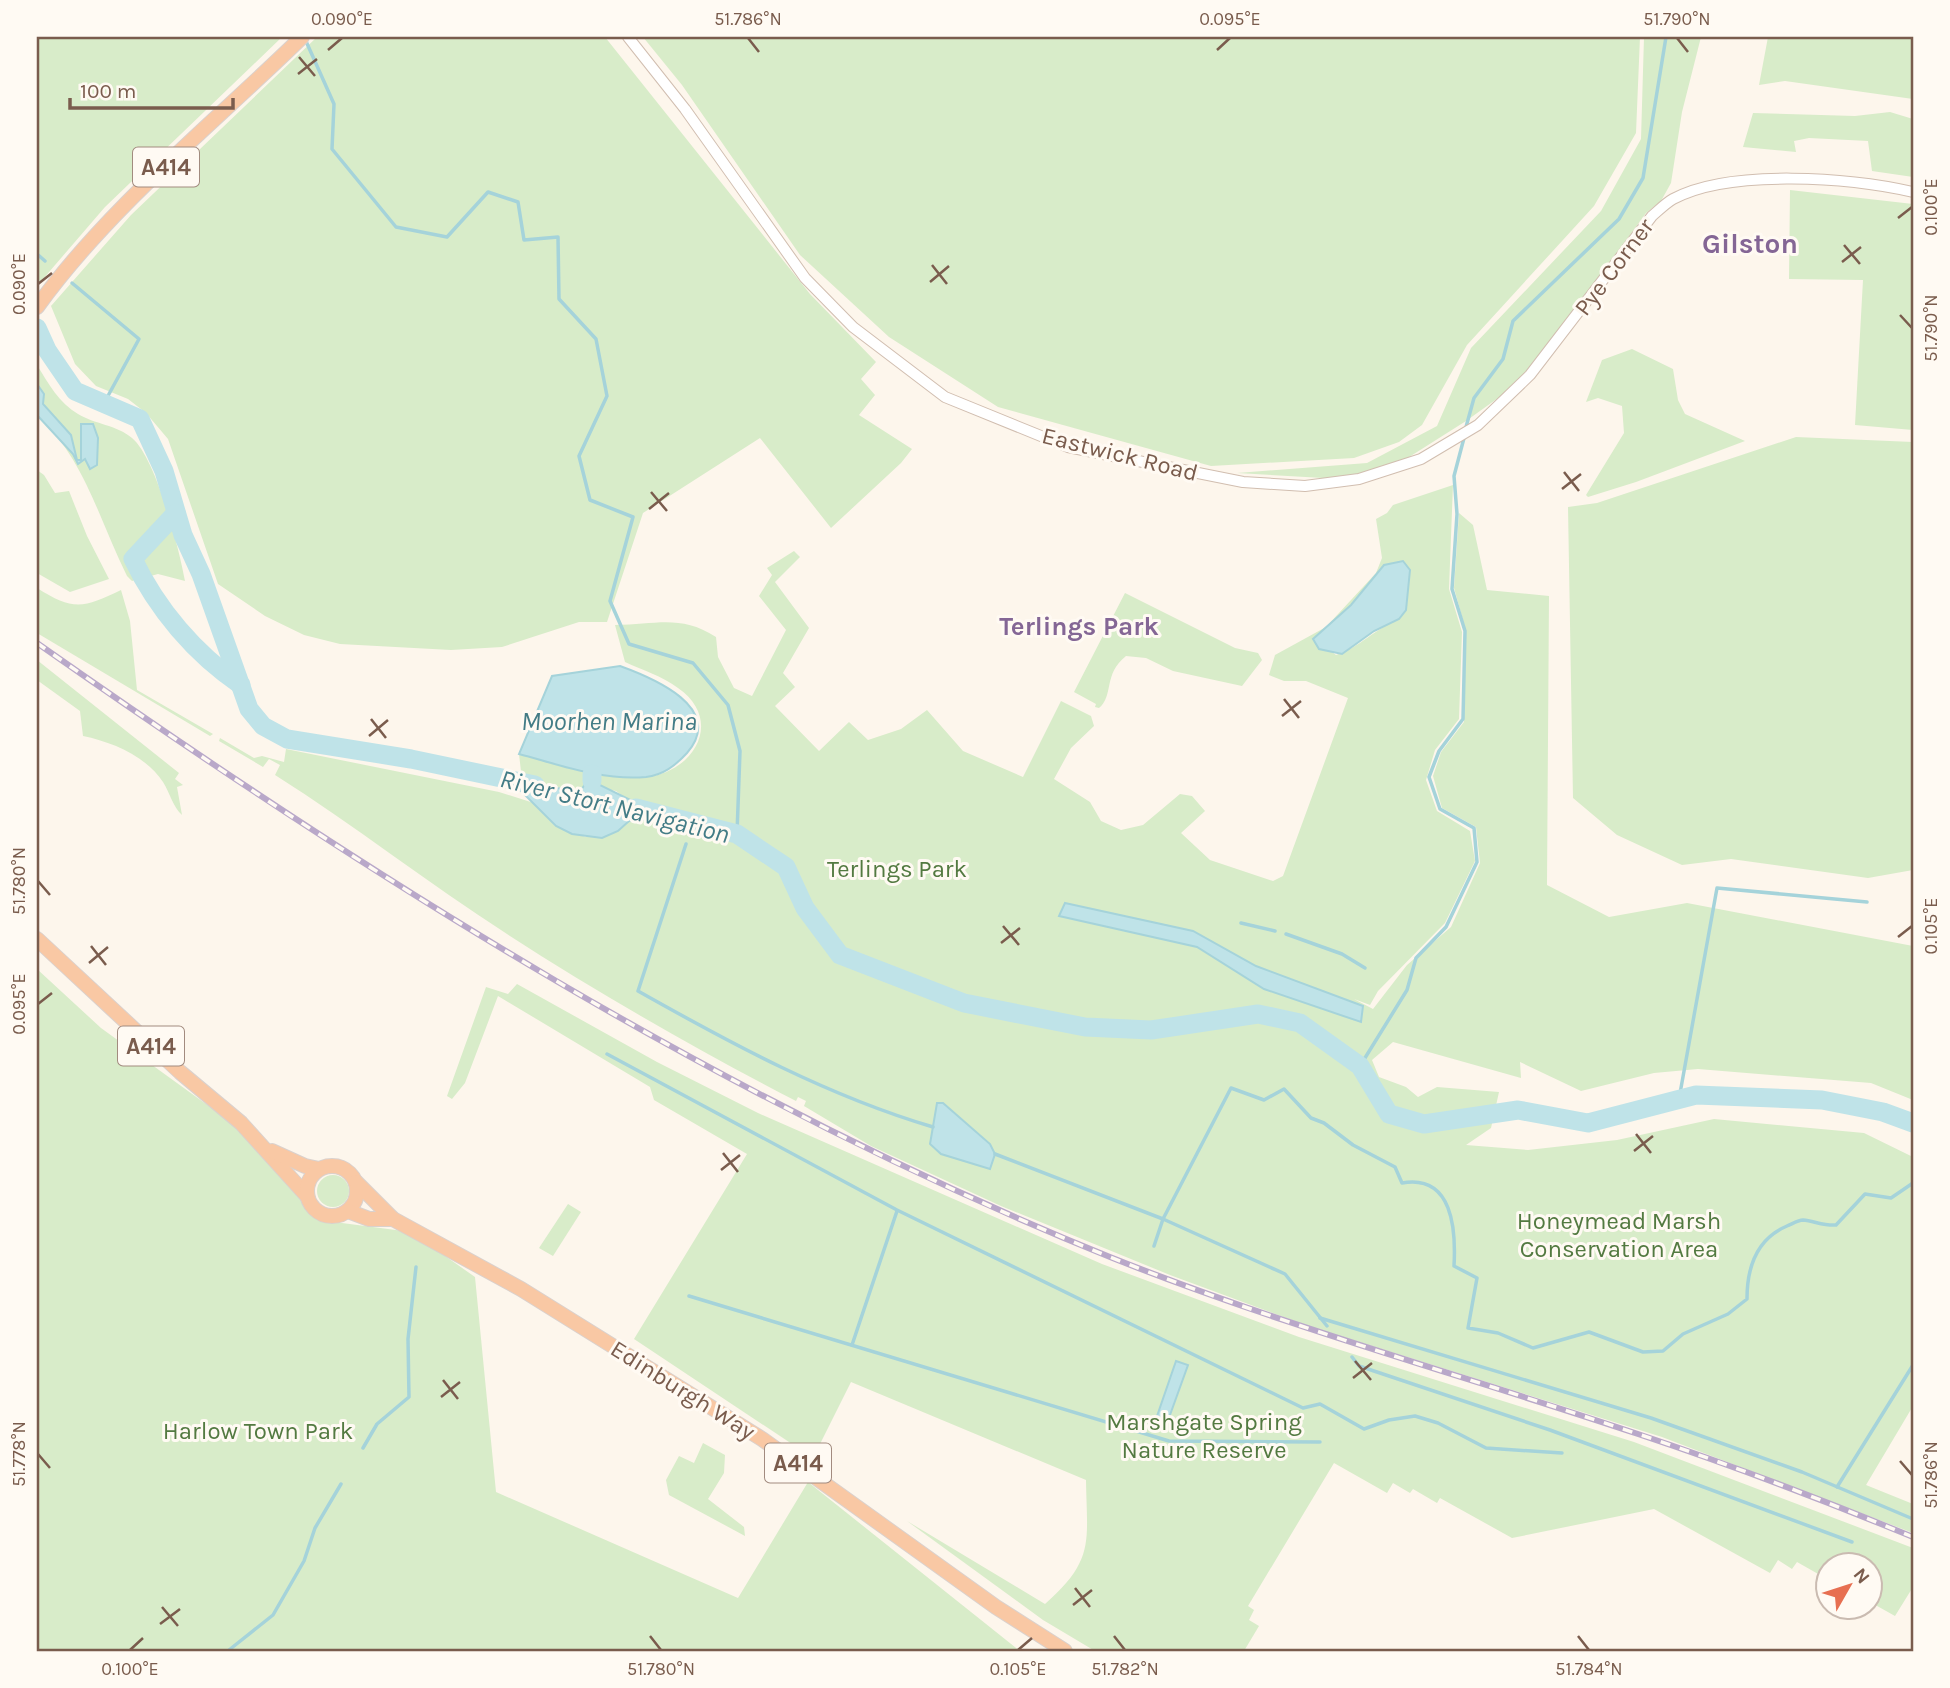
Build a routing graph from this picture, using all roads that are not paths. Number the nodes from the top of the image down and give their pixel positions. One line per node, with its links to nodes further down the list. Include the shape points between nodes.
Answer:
1 (302, 37): 4 (highway, A414, via 143,189)
2 (628, 37): 5 (street, Eastwick Road, via 805,278 853,327 944,397 1069,447 1273,485 1328,484 1397,468)
3 (1913, 192): 5 (street, Pye Corner, via 1831,180 1777,180 1725,183 1674,199 1652,216 1530,375)
4 (37, 307)
5 (1478, 425)
6 (37, 939): 7 (highway, A414)
7 (268, 1149): 8 (highway, A414); 10 (highway, A414)
8 (318, 1169): 9 (highway, via 337,1166 350,1172); 10 (highway, via 309,1181)
9 (356, 1182): 11 (highway, via 357,1198); 12 (highway, Edinburgh Way / A414)
10 (307, 1196): 11 (highway, via 322,1214 336,1216)
11 (348, 1211): 12 (highway, Edinburgh Way / A414, via 369,1219)
12 (393, 1219): 13 (highway, Edinburgh Way / A414, via 532,1296 762,1439 996,1607)
13 (1065, 1651)

